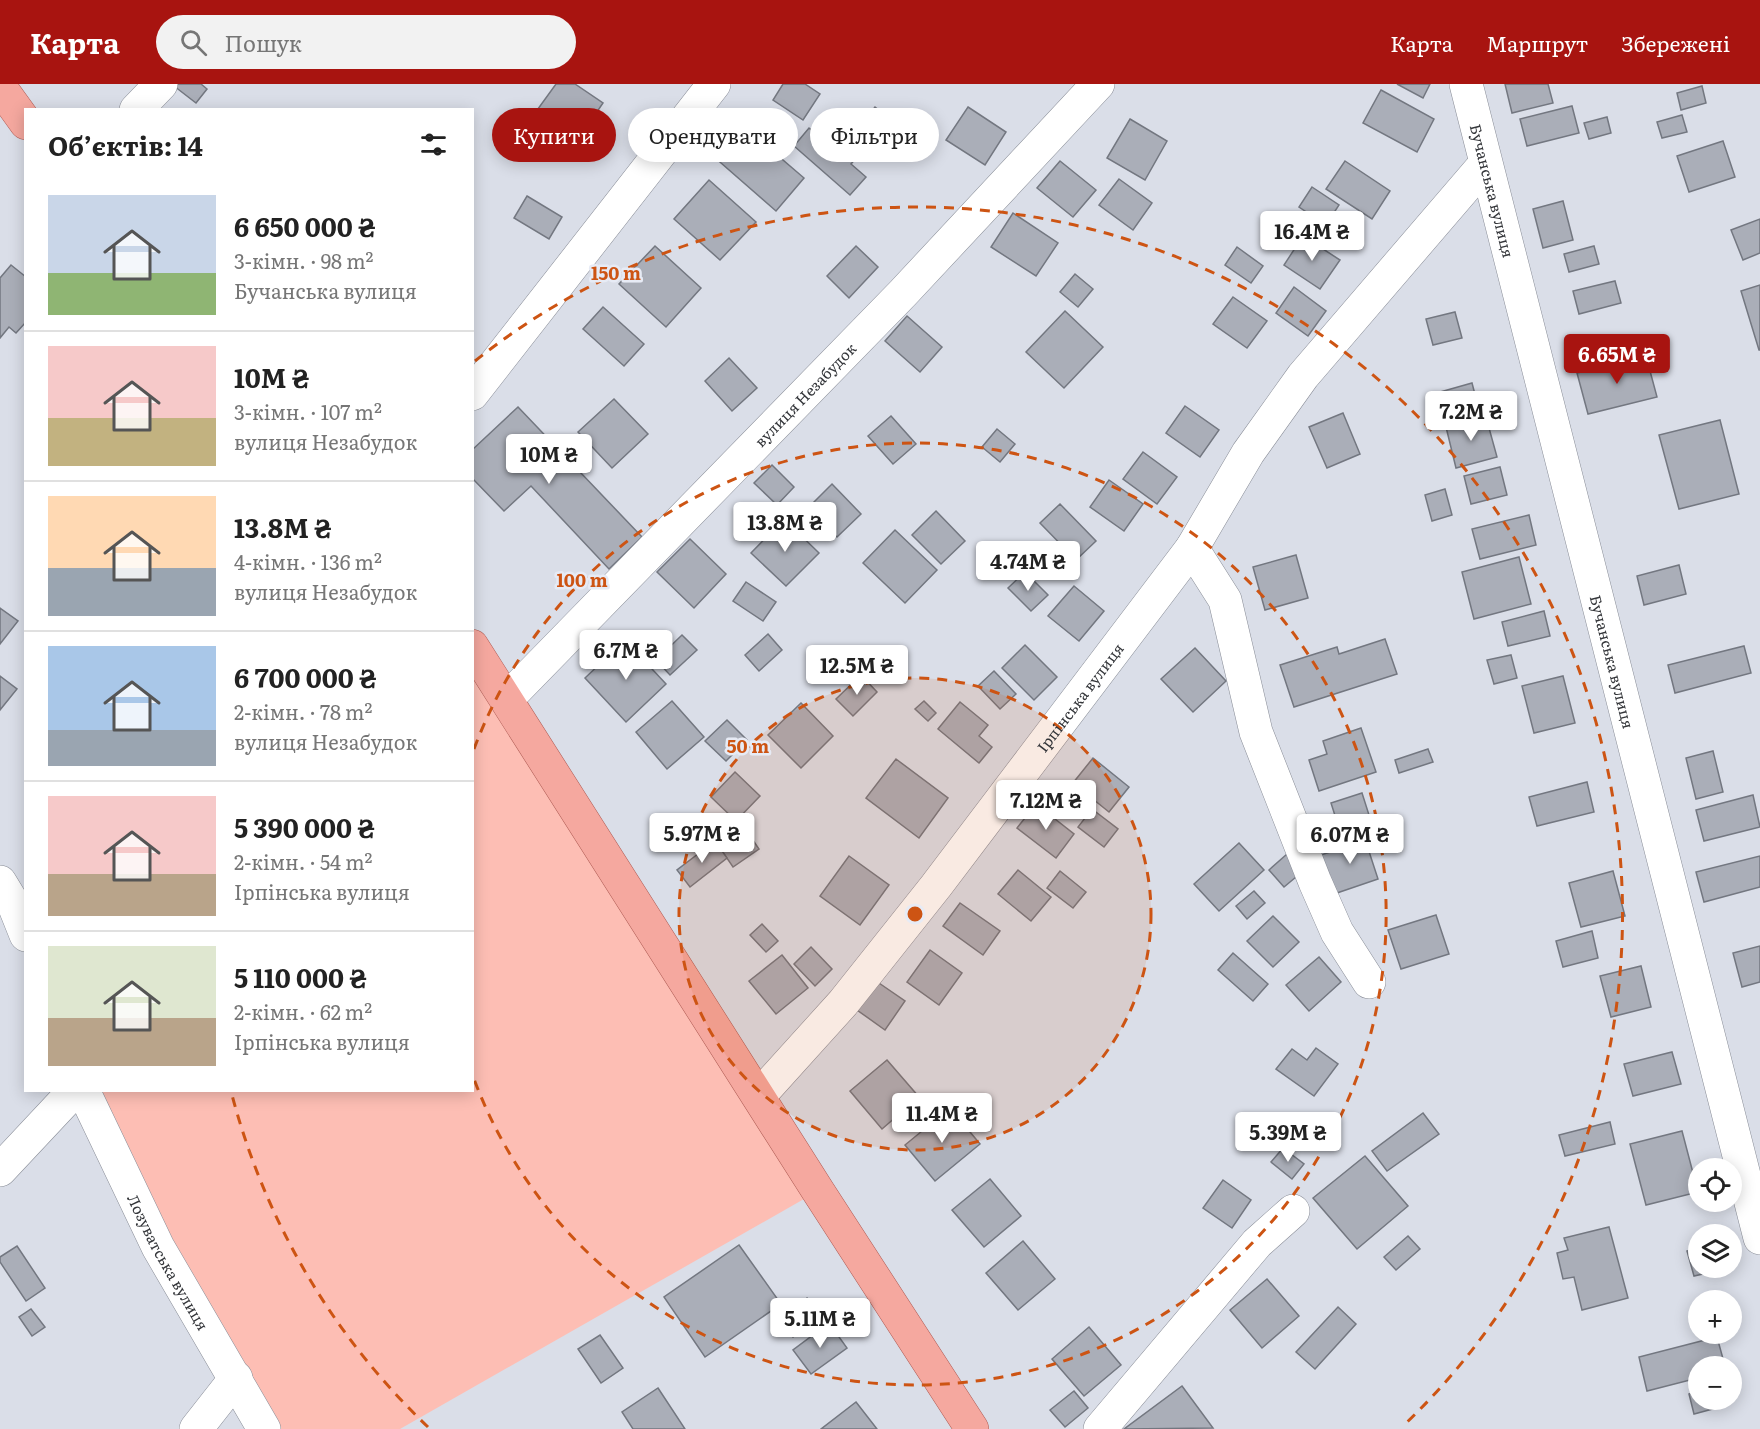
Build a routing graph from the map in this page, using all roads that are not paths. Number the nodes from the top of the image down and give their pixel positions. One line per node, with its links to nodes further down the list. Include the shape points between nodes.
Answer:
1 (161, 84): 6 (street)
2 (714, 84): 9 (street)
3 (1098, 84): 12 (street, вулиця Незабудок, via 903,293)
4 (1466, 84): 8 (street, Бучанська вулиця)
5 (0, 87): 7 (main road)
6 (138, 108)
7 (24, 120)
8 (1485, 164): 10 (street, Ірпінська вулиця, via 1303,376 1248,453); 21 (street, Бучанська вулиця)
9 (474, 391)
10 (1192, 548): 15 (street, via 1225,600 1256,732 1315,882 1337,932); 18 (street, Ірпінська вулиця, via 936,886 843,1003)
11 (474, 649): 12 (main road)
12 (507, 699): 18 (main road)
13 (13, 895): 14 (street)
14 (24, 929)
15 (1369, 982)
16 (73, 1092): 19 (street)
17 (84, 1092): 22 (street, Лозуватська вулиця, via 158,1247)
18 (759, 1096): 25 (main road)
19 (0, 1170)
20 (1293, 1211): 26 (street, via 1257,1243)
21 (1760, 1238)
22 (236, 1378): 23 (street); 24 (street, Лозуватська вулиця)
23 (196, 1429)
24 (264, 1429)
25 (972, 1429)
26 (1100, 1429)

